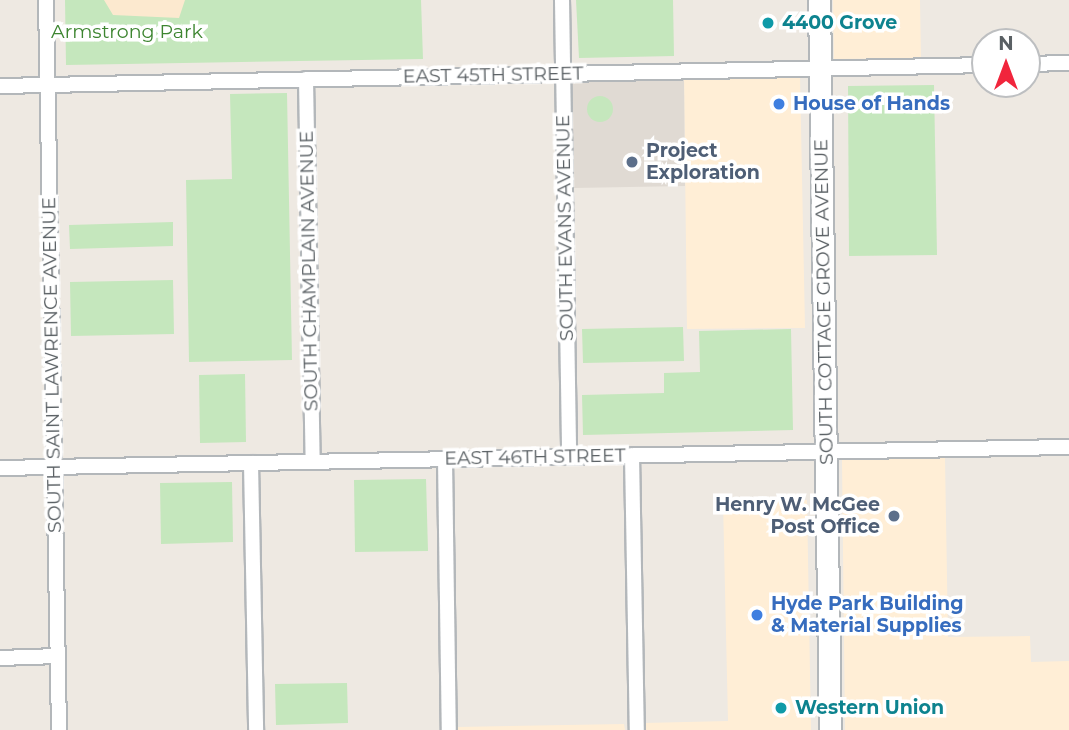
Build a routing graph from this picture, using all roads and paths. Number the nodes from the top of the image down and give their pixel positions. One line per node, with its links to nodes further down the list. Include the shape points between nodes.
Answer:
1 (46, 0): 10 (street, SOUTH SAINT LAWRENCE AVENUE)
2 (562, 0): 8 (street, SOUTH EVANS AVENUE)
3 (819, 0): 7 (main road, SOUTH COTTAGE GROVE AVENUE)
4 (1041, 64): 5 (street)
5 (1069, 64)
6 (971, 65): 7 (street, EAST 45TH STREET)
7 (820, 69): 8 (street, EAST 45TH STREET); 13 (main road, SOUTH COTTAGE GROVE AVENUE)
8 (563, 74): 9 (street, EAST 45TH STREET); 15 (street, SOUTH EVANS AVENUE)
9 (306, 79): 10 (street, EAST 45TH STREET); 17 (street, SOUTH CHAMPLAIN AVENUE)
10 (47, 85): 11 (street, EAST 45TH STREET); 19 (street, SOUTH SAINT LAWRENCE AVENUE)
11 (0, 86)
12 (1069, 447): 13 (street, EAST 46TH STREET)
13 (826, 451): 14 (street, EAST 46TH STREET); 27 (main road, SOUTH COTTAGE GROVE AVENUE)
14 (632, 455): 15 (street, EAST 46TH STREET); 26 (street)
15 (569, 457): 16 (street, EAST 46TH STREET)
16 (445, 459): 17 (street, EAST 46TH STREET); 25 (street)
17 (313, 462): 18 (street, EAST 46TH STREET)
18 (251, 463): 19 (street, EAST 46TH STREET); 24 (street)
19 (54, 467): 20 (street, EAST 46TH STREET); 21 (street, SOUTH SAINT LAWRENCE AVENUE)
20 (0, 468)
21 (58, 656): 22 (street); 23 (street, SOUTH SAINT LAWRENCE AVENUE)
22 (0, 658)
23 (59, 730)
24 (256, 730)
25 (449, 730)
26 (637, 730)
27 (830, 730)

